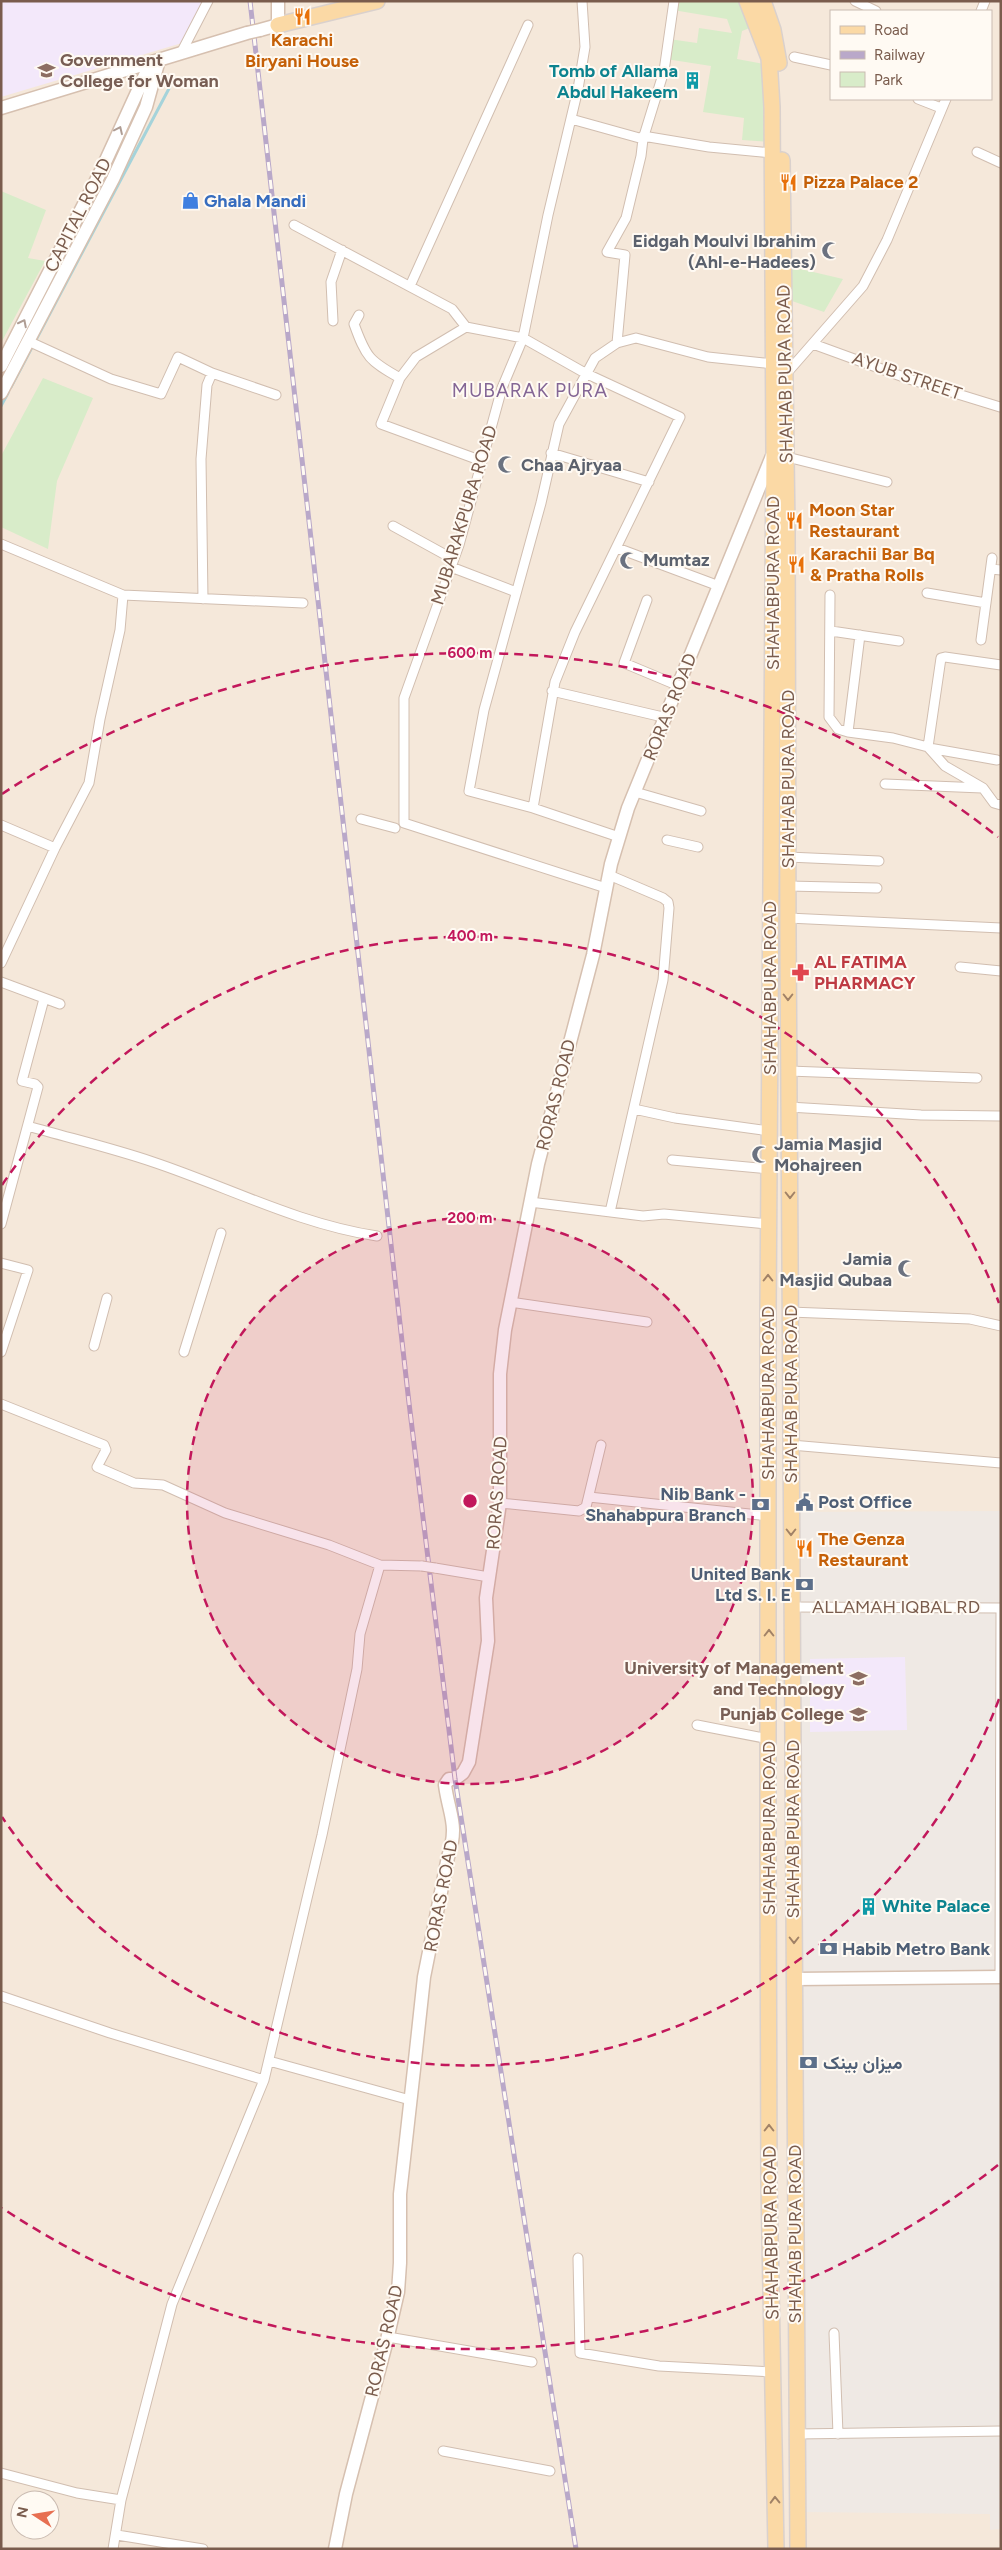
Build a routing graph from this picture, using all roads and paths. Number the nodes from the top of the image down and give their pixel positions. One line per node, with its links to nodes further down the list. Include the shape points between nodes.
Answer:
1 (208, 1): 11 (street)
2 (278, 1): 9 (main road)
3 (377, 1): 9 (main road)
4 (582, 1): 19 (street, MUBARAKPURA ROAD, via 585,47)
5 (674, 1): 20 (street, via 664,71)
6 (855, 1): 8 (street)
7 (757, 5): 22 (main road, via 770,65); 37 (main road, SHAHAB PURA ROAD, via 773,30 781,74)
8 (874, 10)
9 (278, 25): 11 (main road)
10 (528, 25): 28 (street)
11 (180, 53): 13 (main road)
12 (794, 57): 14 (street)
13 (155, 61): 17 (main road); 24 (main road, CAPITAL ROAD, one-way to 13); 25 (main road, via 146,107)
14 (830, 66)
15 (921, 100): 18 (street)
16 (945, 100): 18 (street)
17 (1, 108)
18 (941, 108): 35 (street, via 887,240 863,286)
19 (571, 119): 20 (street); 32 (street, MUBARAKPURA ROAD)
20 (643, 138): 22 (street); 34 (street, via 626,218 607,252 625,255)
21 (977, 152): 23 (street)
22 (772, 153): 37 (main road)
23 (1000, 161)
24 (101, 171): 25 (main road); 36 (main road, CAPITAL ROAD, one-way to 24)
25 (113, 179): 33 (main road)
26 (294, 225): 27 (street)
27 (342, 250): 28 (street); 30 (street, via 331,282)
28 (410, 286): 31 (street, via 452,308)
29 (358, 315): 40 (street, via 354,324 364,352 376,365)
30 (333, 321)
31 (466, 327): 32 (street); 40 (street, via 416,357)
32 (522, 338): 39 (street); 46 (street, MUBARAKPURA ROAD, via 502,388)
33 (28, 341): 38 (street, via 111,378 161,394 178,357); 41 (main road)
34 (617, 342): 37 (street, via 636,338 708,357); 39 (street, via 595,358)
35 (813, 344): 37 (street); 43 (street, AYUB STREET)
36 (1, 366)
37 (779, 369): 45 (main road, SHAHAB PURA ROAD)
38 (212, 373): 42 (street); 61 (street, via 207,385 201,459)
39 (585, 373): 44 (street, via 559,424); 47 (street, via 680,417)
40 (400, 378): 46 (street, via 381,424)
41 (1, 393)
42 (276, 395)
43 (1000, 407)
44 (551, 453): 47 (street); 57 (street, via 541,503)
45 (780, 455): 48 (street); 56 (main road, RORAS ROAD); 89 (main road, SHAHAB PURA ROAD); 95 (main road, SHAHABPURA ROAD)
46 (482, 460): 53 (street, MUBARAKPURA ROAD)
47 (649, 482): 51 (street)
48 (887, 482)
49 (393, 526): 53 (street)
50 (1, 544): 60 (street)
51 (617, 548): 56 (street); 71 (street, via 575,632)
52 (992, 558): 54 (street)
53 (452, 563): 57 (street); 93 (street, MUBARAKPURA ROAD, via 404,698 404,823)
54 (990, 569): 55 (street); 64 (street)
55 (1001, 570)
56 (719, 586): 70 (main road, RORAS ROAD)
57 (516, 592): 80 (street, via 484,710 469,790)
58 (926, 593): 64 (street)
59 (830, 595): 65 (street)
60 (123, 596): 61 (street); 88 (street, via 120,630 89,783)
61 (203, 599): 63 (street)
62 (647, 600): 70 (street, via 624,663)
63 (303, 603)
64 (986, 603): 67 (street)
65 (831, 631): 66 (street); 73 (street, via 829,717 838,729)
66 (860, 635): 68 (street); 73 (street)
67 (981, 640)
68 (899, 641)
69 (1001, 664): 74 (street, via 941,658)
70 (679, 686): 72 (main road, RORAS ROAD)
71 (552, 691): 72 (street); 80 (street)
72 (667, 718): 78 (main road, RORAS ROAD)
73 (848, 732): 74 (street, via 894,738)
74 (928, 747): 75 (street); 77 (street, via 945,766)
75 (997, 760)
76 (885, 784): 77 (street)
77 (983, 788): 79 (street, via 994,803)
78 (635, 792): 81 (street); 85 (main road, RORAS ROAD)
79 (1001, 805)
80 (533, 808): 85 (street)
81 (701, 811)
82 (361, 819): 84 (street)
83 (1, 825): 88 (street)
84 (395, 828)
85 (619, 837): 91 (main road, RORAS ROAD)
86 (667, 840): 87 (street)
87 (698, 847)
88 (55, 848): 100 (street)
89 (788, 857): 90 (street); 92 (main road, SHAHAB PURA ROAD)
90 (879, 861)
91 (609, 875): 93 (main road, RORAS ROAD); 109 (street, via 663,898 669,908 663,980)
92 (788, 886): 94 (street); 96 (main road, SHAHAB PURA ROAD)
93 (606, 888): 115 (main road, RORAS ROAD, via 593,955)
94 (877, 888)
95 (771, 904): 96 (main road); 99 (main road, SHAHABPURA ROAD)
96 (788, 911): 97 (street); 98 (main road, SHAHAB PURA ROAD)
97 (1001, 928)
98 (788, 937): 99 (main road, via 776,934); 106 (main road, SHAHAB PURA ROAD, one-way to 106)
99 (771, 939): 112 (main road, SHAHABPURA ROAD)
100 (1, 963)
101 (960, 967): 102 (street)
102 (1001, 971)
103 (1, 982): 104 (street)
104 (44, 998): 105 (street); 111 (street, via 22,1081 38,1087)
105 (60, 1004)
106 (789, 1071): 107 (street); 108 (main road, SHAHAB PURA ROAD)
107 (976, 1078)
108 (789, 1107): 110 (street); 124 (main road, SHAHAB PURA ROAD, one-way to 124)
109 (634, 1109): 112 (street); 116 (street)
110 (1001, 1116)
111 (28, 1126): 117 (street); 120 (street, via 153,1162 231,1193 343,1231)
112 (769, 1131): 114 (main road, SHAHABPURA ROAD)
113 (672, 1160): 114 (street)
114 (769, 1169): 118 (main road, SHAHABPURA ROAD)
115 (530, 1202): 116 (street); 123 (main road, RORAS ROAD)
116 (610, 1212): 118 (street)
117 (1, 1224)
118 (768, 1224): 136 (main road, SHAHABPURA ROAD, one-way to 118)
119 (221, 1233): 129 (street)
120 (377, 1236)
121 (1, 1263): 128 (street, via 28,1270)
122 (107, 1298): 127 (street)
123 (510, 1302): 125 (street); 135 (main road, RORAS ROAD, via 500,1374)
124 (790, 1312): 126 (street, via 970,1320); 132 (main road, SHAHAB PURA ROAD)
125 (647, 1322)
126 (1001, 1326)
127 (94, 1346)
128 (1, 1352)
129 (184, 1352)
130 (1, 1404): 137 (street, via 104,1445 106,1450 98,1467 134,1483 163,1485 225,1513 329,1545)
131 (601, 1445): 134 (street)
132 (791, 1445): 133 (street); 139 (main road, SHAHAB PURA ROAD, one-way to 139)
133 (1001, 1463)
134 (589, 1497): 135 (street, via 586,1507 579,1511); 136 (street)
135 (500, 1503): 138 (main road, RORAS ROAD)
136 (768, 1516): 140 (main road, SHAHABPURA ROAD)
137 (380, 1565): 138 (street, bridge, via 422,1566); 149 (street, via 360,1634 357,1669 322,1836)
138 (489, 1577): 151 (main road, RORAS ROAD, via 486,1598 488,1641 470,1757 463,1773 445,1785 454,1826 453,1842 424,1977)
139 (792, 1607): 140 (main road); 141 (street, ALLAMAH IQBAL RD); 147 (main road, SHAHAB PURA ROAD, one-way to 147)
140 (769, 1608): 144 (main road, SHAHABPURA ROAD, one-way to 140)
141 (1001, 1608)
142 (1001, 1612): 145 (street)
143 (697, 1725): 144 (street)
144 (769, 1739): 146 (main road, SHAHABPURA ROAD)
145 (1000, 1977): 147 (main road)
146 (769, 1978): 147 (main road); 152 (main road, SHAHABPURA ROAD, one-way to 146)
147 (794, 1979): 153 (main road, SHAHAB PURA ROAD)
148 (1, 1996): 150 (street)
149 (269, 2061): 150 (street); 151 (street)
150 (264, 2080): 165 (street, via 172,2304)
151 (410, 2100): 156 (main road, RORAS ROAD, via 400,2194 398,2292)
152 (769, 2188): 153 (main road); 158 (main road, SHAHABPURA ROAD)
153 (795, 2190): 160 (main road, SHAHAB PURA ROAD)
154 (578, 2258): 158 (street, via 580,2353 659,2366)
155 (834, 2333): 161 (street)
156 (388, 2338): 157 (street); 169 (main road, RORAS ROAD, via 366,2415)
157 (532, 2362)
158 (773, 2372): 170 (main road, SHAHABPURA ROAD, one-way to 158)
159 (1001, 2431): 161 (street)
160 (797, 2434): 161 (street); 171 (main road, SHAHAB PURA ROAD)
161 (838, 2434)
162 (443, 2451): 163 (street)
163 (550, 2471)
164 (1, 2473): 165 (street, via 77,2493)
165 (121, 2500): 166 (street)
166 (117, 2535): 167 (street); 168 (street)
167 (113, 2549)
168 (203, 2549)
169 (335, 2549)
170 (776, 2549)
171 (798, 2549)

